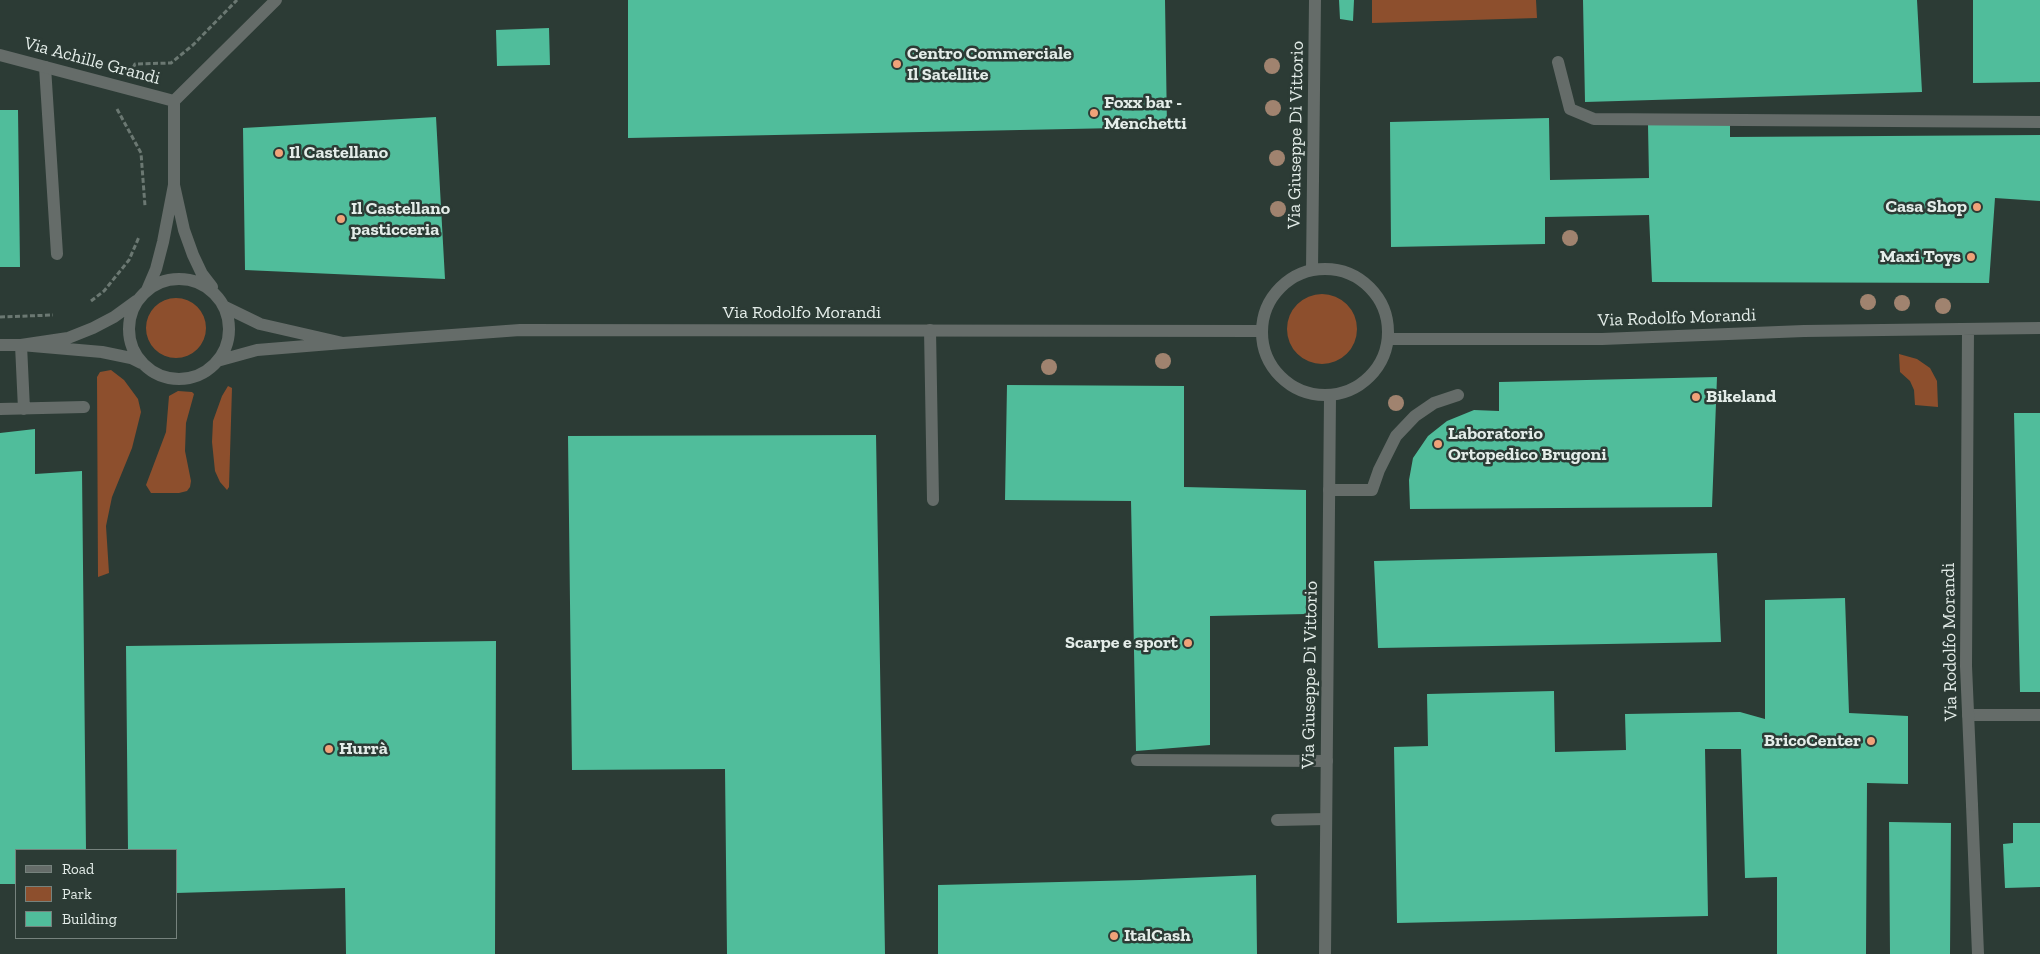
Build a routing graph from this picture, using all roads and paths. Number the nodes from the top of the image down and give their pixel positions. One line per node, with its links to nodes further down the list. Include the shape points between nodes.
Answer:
1 (237, 0): 7 (path, via 171,63 135,64)
2 (276, 0): 8 (street, Via Achille Grandi)
3 (1315, 0): 14 (street, Via Giuseppe Di Vittorio)
4 (0, 55): 6 (street, Via Achille Grandi)
5 (1558, 62): 9 (street, via 1570,109 1594,120)
6 (45, 67): 7 (street, Via Achille Grandi); 13 (street)
7 (125, 88): 8 (street, Via Achille Grandi); 11 (path, via 117,109 141,153)
8 (174, 101): 10 (street, Via Achille Grandi)
9 (2040, 122)
10 (174, 185): 15 (street, Via Achille Grandi, via 156,269); 17 (street, Via Achille Grandi, via 193,255)
11 (145, 208)
12 (140, 235): 16 (path, via 129,260 104,291)
13 (57, 254)
14 (1312, 270): 23 (street, via 1295,276 1280,287 1268,302); 24 (street, via 1333,269 1352,274 1369,286 1381,302 1388,321)
15 (145, 292): 17 (street, via 167,280 190,279 210,289); 27 (street, via 114,317 93,328 68,338); 29 (street, via 133,308 129,331 130,342)
16 (90, 302)
17 (222, 302): 25 (street, Via Rodolfo Morandi, via 260,324); 28 (street, via 230,332 227,345)
18 (60, 315): 19 (path)
19 (0, 316)
20 (2040, 328): 22 (street, Via Rodolfo Morandi)
21 (930, 330): 23 (street, Via Rodolfo Morandi); 25 (street, Via Rodolfo Morandi, via 520,330); 36 (street)
22 (1968, 330): 24 (street, Via Rodolfo Morandi, via 1804,331 1602,339); 37 (street, Via Rodolfo Morandi)
23 (1261, 331): 31 (street, via 1264,352 1274,371 1289,386 1309,394)
24 (1388, 340): 31 (street, via 1383,358 1372,375 1360,386)
25 (343, 343): 28 (street, Via Rodolfo Morandi, via 257,350)
26 (0, 345): 27 (street)
27 (21, 345): 29 (street, via 102,352 132,358); 33 (street)
28 (217, 361): 29 (street, via 202,374 178,379 153,372)
29 (143, 364)
30 (1458, 395): 35 (street, via 1434,403 1415,416 1396,436 1372,490)
31 (1330, 396): 35 (street, Via Giuseppe Di Vittorio)
32 (84, 407): 33 (street)
33 (24, 409): 34 (street)
34 (0, 410)
35 (1329, 490): 40 (street, Via Giuseppe Di Vittorio)
36 (933, 500)
37 (1968, 715): 38 (street); 44 (street, Via Rodolfo Morandi)
38 (2040, 715)
39 (1137, 760): 40 (street)
40 (1327, 761): 41 (street, Via Giuseppe Di Vittorio)
41 (1326, 819): 42 (street); 43 (street, Via Giuseppe Di Vittorio)
42 (1277, 820)
43 (1325, 954)
44 (1978, 954)

